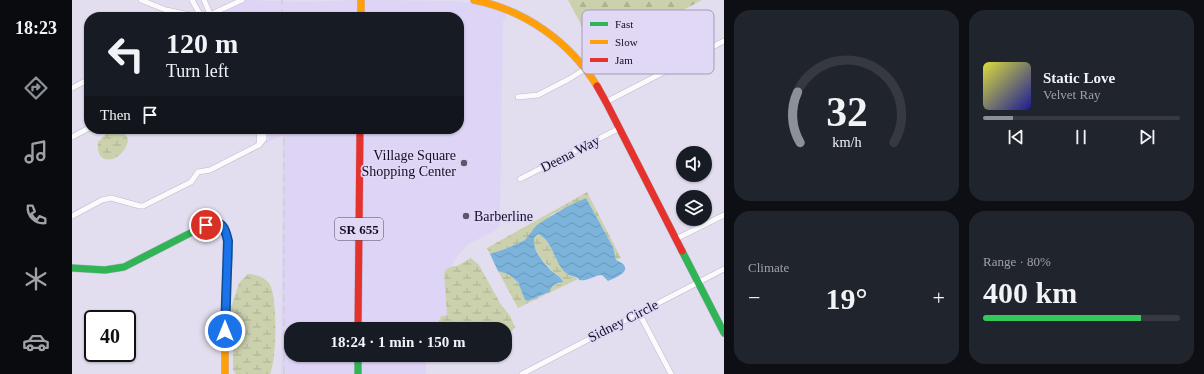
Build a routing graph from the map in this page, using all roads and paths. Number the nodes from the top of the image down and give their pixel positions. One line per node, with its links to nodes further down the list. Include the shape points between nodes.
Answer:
1 (141, 0): 7 (street)
2 (192, 0): 8 (street)
3 (204, 0): 9 (street)
4 (242, 0): 10 (street)
5 (361, 0): 11 (street)
6 (474, 0): 14 (street, via 491,3 529,20 564,46)
7 (177, 12)
8 (199, 12)
9 (209, 12)
10 (219, 12)
11 (361, 12)
12 (724, 41): 13 (street)
13 (714, 46)
14 (582, 66)
15 (582, 71): 20 (street, via 538,94)
16 (588, 74): 21 (street)
17 (660, 74): 21 (street)
18 (84, 82): 19 (street)
19 (72, 88)
20 (518, 97)
21 (606, 102): 22 (street)
22 (620, 128): 29 (street, Deena Way); 32 (street)
23 (84, 131): 27 (street)
24 (260, 134): 28 (street)
25 (264, 134): 28 (street, via 264,139)
26 (360, 134): 37 (street, SR 655)
27 (72, 137)
28 (259, 145): 31 (street, via 210,170 198,172 191,182 143,206 111,198)
29 (520, 179)
30 (724, 215): 32 (street)
31 (72, 216)
32 (676, 239): 35 (street)
33 (72, 268): 41 (street, via 116,270 206,225 214,222 220,224 226,229 228,241)
34 (724, 269): 35 (street, Sidney Circle)
35 (698, 283): 36 (street, Sidney Circle); 38 (street)
36 (639, 313): 40 (street); 43 (street, Sidney Circle)
37 (358, 322)
38 (724, 333)
39 (358, 362): 42 (street)
40 (668, 373)
41 (225, 374)
42 (358, 374)
43 (522, 374)

